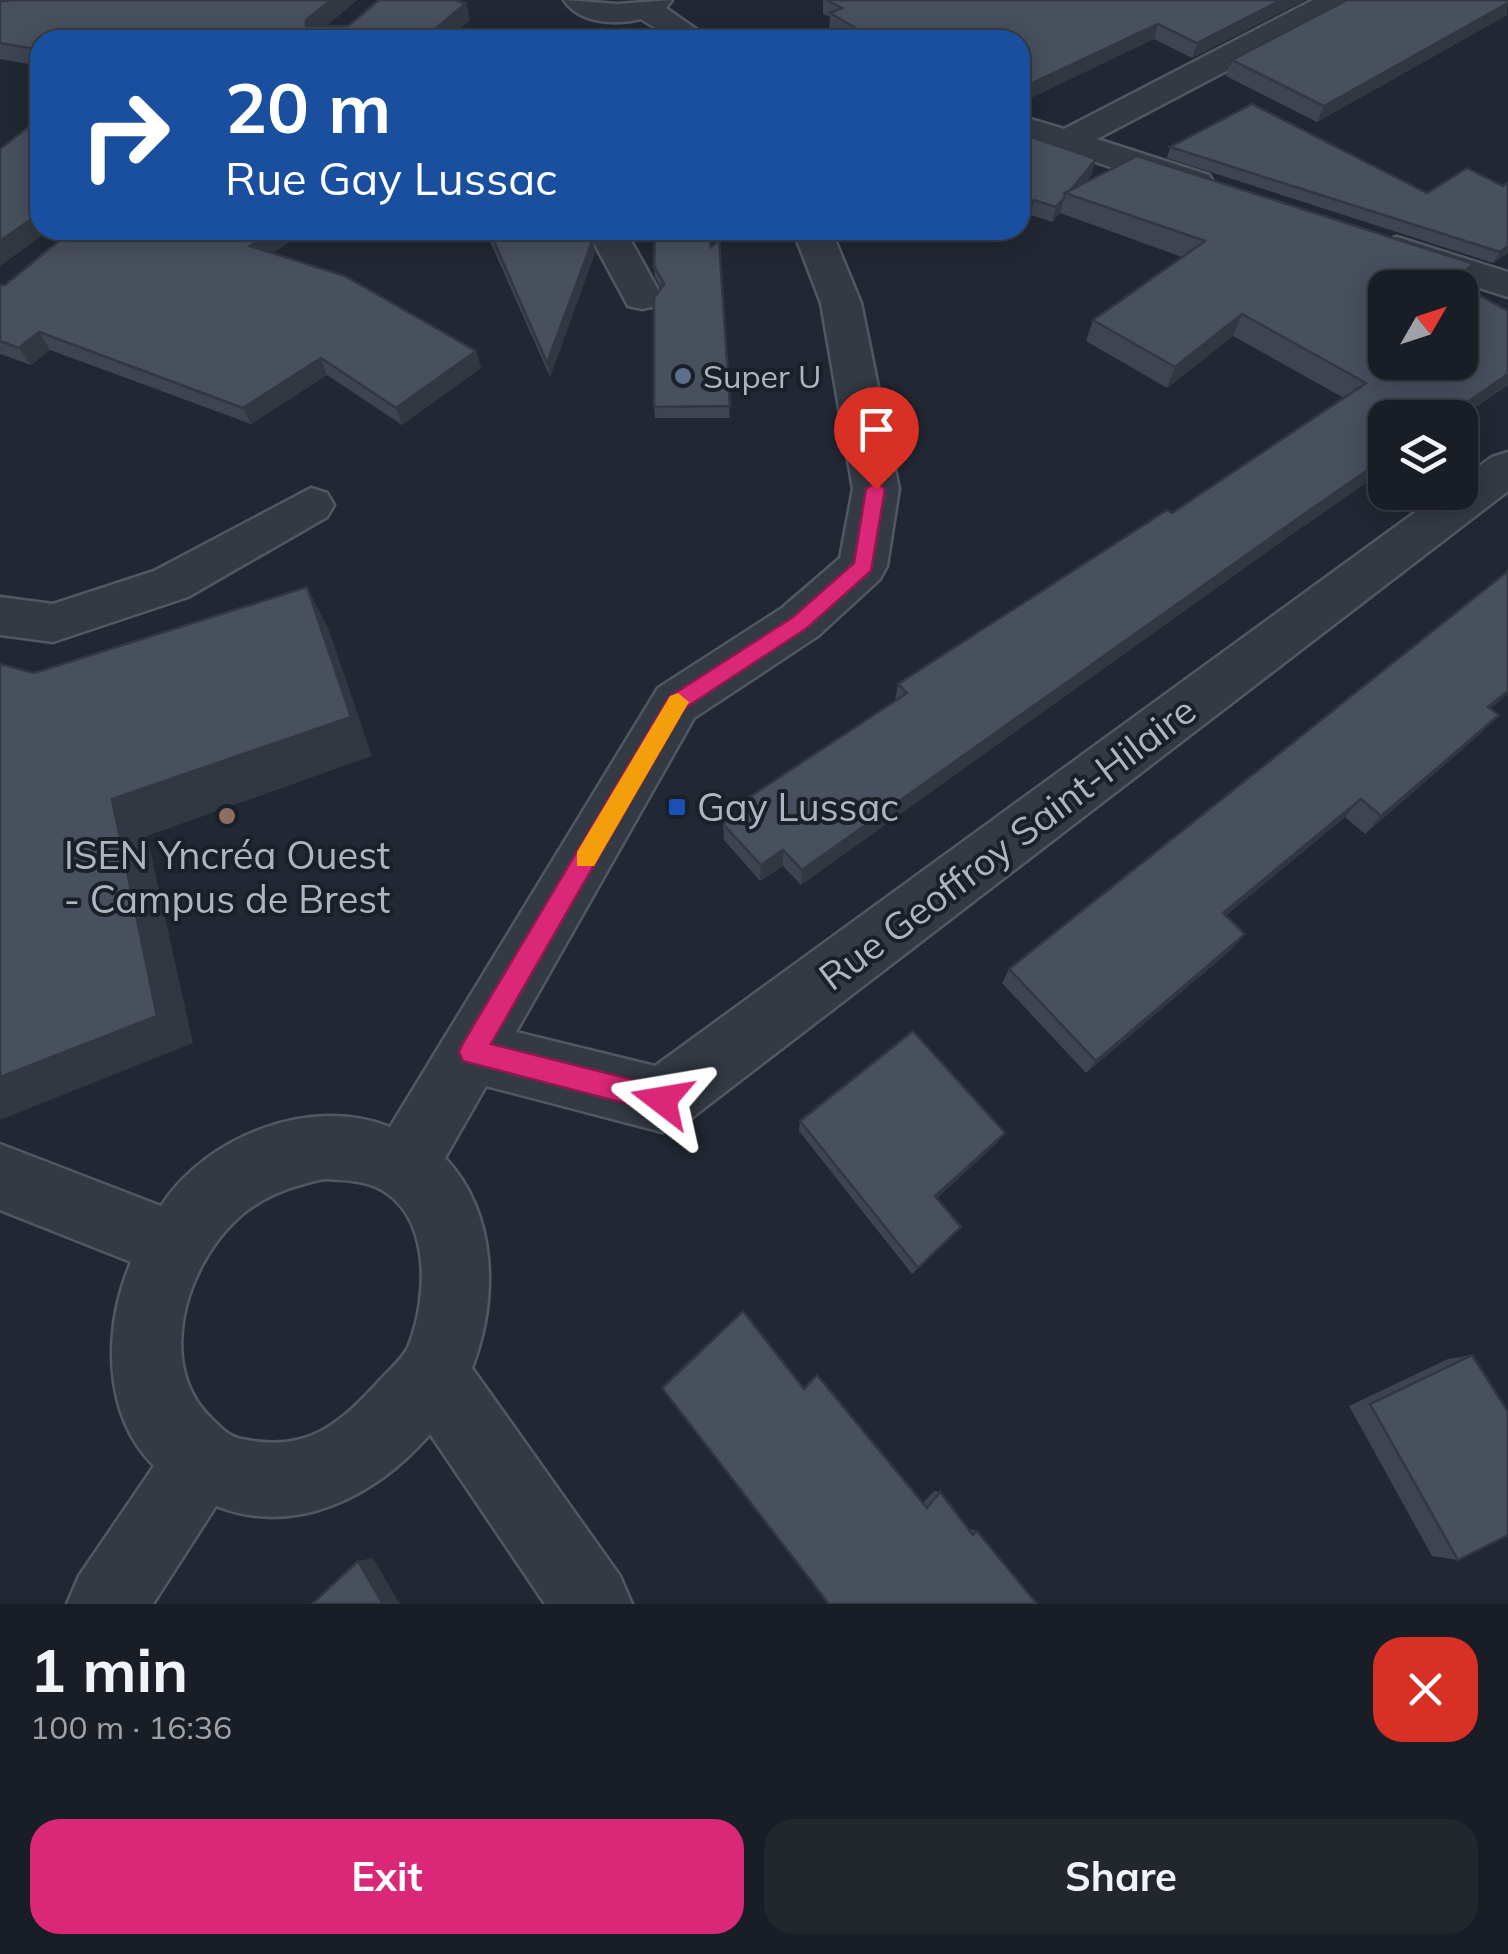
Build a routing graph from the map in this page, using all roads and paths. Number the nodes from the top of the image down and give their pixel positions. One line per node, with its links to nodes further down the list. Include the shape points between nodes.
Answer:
1 (580, 0): 3 (street, via 609,13)
2 (1337, 0): 6 (street)
3 (651, 4): 4 (street)
4 (684, 30)
5 (1030, 129): 6 (street)
6 (1068, 141): 7 (street)
7 (1233, 195)
8 (1361, 237): 11 (street)
9 (611, 240): 12 (street)
10 (816, 240): 16 (street, via 841,303 876,489 864,566 800,622 676,703)
11 (1508, 285)
12 (642, 298)
13 (1508, 468): 16 (street, Rue Geoffroy Saint-Hilaire, via 662,1100)
14 (311, 505): 15 (street, via 172,584 53,623)
15 (0, 616)
16 (472, 1052): 17 (street)
17 (404, 1166): 19 (street, via 361,1148 323,1146 272,1158 236,1178 192,1218); 20 (street, via 428,1190 452,1233 455,1317)
18 (0, 1177): 19 (street)
19 (174, 1245): 21 (street, via 150,1300 146,1365 161,1419)
20 (432, 1375): 21 (street, via 373,1444 317,1474 252,1482); 23 (street)
21 (202, 1462): 22 (street)
22 (107, 1604)
23 (592, 1604)

